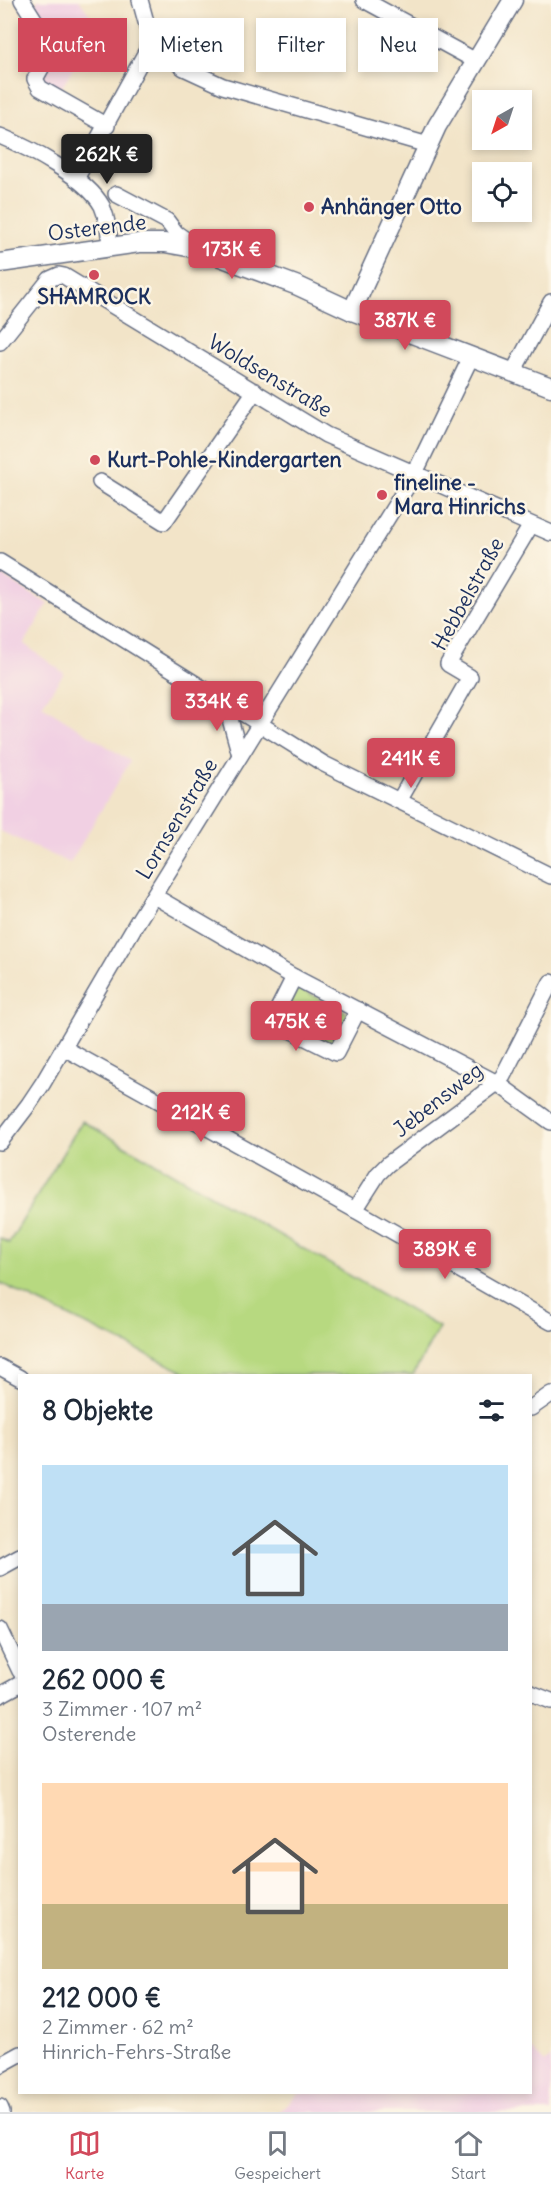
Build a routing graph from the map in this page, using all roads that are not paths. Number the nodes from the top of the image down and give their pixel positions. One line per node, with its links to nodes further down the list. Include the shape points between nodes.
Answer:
1 (22, 0): 9 (street, via 48,41 48,56 35,79 40,88)
2 (140, 0): 5 (street)
3 (364, 0): 6 (street)
4 (513, 0): 6 (main road)
5 (146, 18)
6 (476, 61): 11 (main road)
7 (139, 66): 9 (street)
8 (193, 72): 11 (street, via 223,86)
9 (107, 126): 12 (street)
10 (0, 136): 12 (street)
11 (428, 145): 18 (main road)
12 (76, 179): 14 (street, via 91,190 101,205)
13 (116, 194): 15 (street, Osterende, via 166,221)
14 (110, 247): 15 (main road, Osterende, via 165,243); 16 (main road, Osterende)
15 (199, 249): 18 (main road, Osterende)
16 (0, 263)
17 (551, 302): 21 (street)
18 (352, 311): 20 (main road, Osterende)
19 (0, 342): 23 (street, Woldsenstraße, via 47,283 59,275)
20 (471, 357): 21 (main road, Osterende); 24 (street, Lornsenstraße)
21 (513, 372): 22 (main road, Osterende)
22 (551, 387)
23 (255, 391): 24 (street, Woldsenstraße, via 326,435); 25 (street, via 164,522)
24 (414, 475): 26 (street, Woldsenstraße); 30 (street, Lornsenstraße)
25 (100, 482)
26 (531, 525): 27 (street, Woldsenstraße); 32 (street, Hebbelstraße, via 448,664 470,677)
27 (551, 533)
28 (0, 562): 29 (street)
29 (225, 701): 30 (street); 31 (street)
30 (259, 724): 31 (street, Lornsenstraße); 32 (street, via 324,764)
31 (240, 755): 34 (street, Lornsenstraße)
32 (399, 801): 33 (street)
33 (551, 876)
34 (154, 896): 35 (street); 38 (street, Lornsenstraße)
35 (294, 977): 37 (street); 37 (street, via 272,1021 336,1053)
36 (551, 982): 39 (street, Jebensweg)
37 (358, 1010): 39 (street)
38 (64, 1048): 41 (street, Lornsenstraße); 42 (street)
39 (497, 1083): 40 (street); 42 (street, Jebensweg, via 388,1164)
40 (551, 1122)
41 (0, 1142)
42 (355, 1210): 43 (street)
43 (551, 1323)
44 (0, 1367): 45 (street)
45 (18, 1376)
46 (551, 1394): 47 (street)
47 (532, 1407)
48 (18, 1558): 49 (street)
49 (0, 1568)
50 (0, 1629): 51 (street)
51 (18, 1667)
52 (18, 1685): 53 (street)
53 (0, 1695)
54 (18, 2055): 55 (street)
55 (0, 2065)
56 (0, 2107): 57 (street)
57 (2, 2112)

